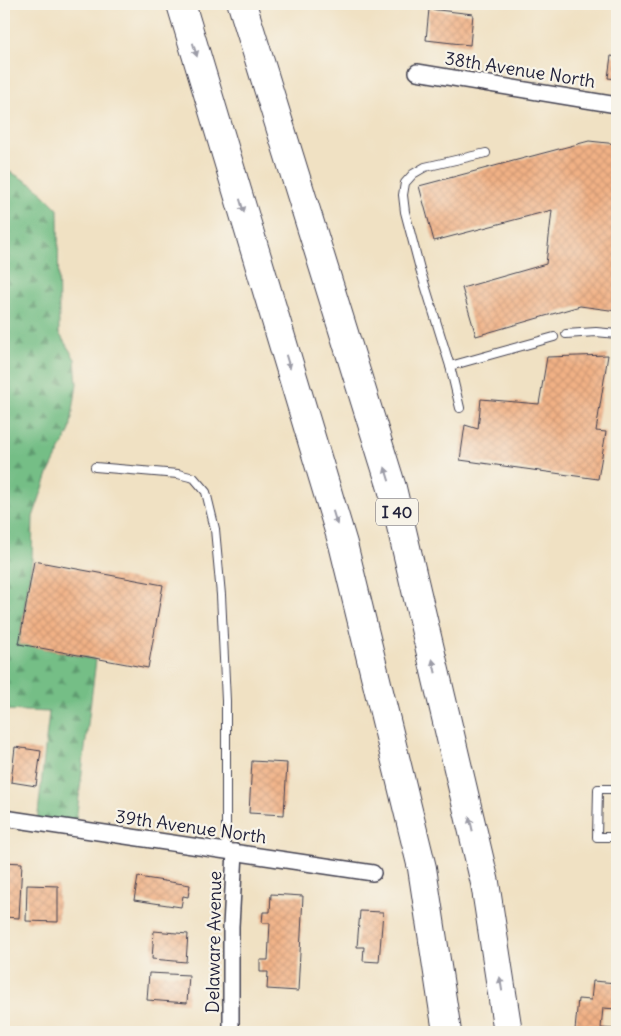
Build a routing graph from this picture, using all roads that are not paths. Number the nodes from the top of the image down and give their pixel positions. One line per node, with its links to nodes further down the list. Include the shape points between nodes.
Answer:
1 (181, 4): 18 (highway, one-way to 18, via 343,544 422,868)
2 (242, 4): 19 (highway, I 40, one-way to 2, via 485,883 392,488)
3 (417, 72): 4 (street, 38th Avenue North)
4 (617, 105)
5 (486, 153): 9 (lane, via 425,167 406,183 405,212)
6 (566, 334): 7 (lane)
7 (617, 334)
8 (554, 337): 9 (lane)
9 (450, 366): 10 (lane)
10 (460, 408)
11 (94, 467): 15 (lane, via 178,474 194,478 206,492 215,529 221,595)
12 (617, 789): 14 (lane, via 598,789 597,837)
13 (4, 818): 15 (street, 39th Avenue North)
14 (617, 837)
15 (231, 852): 16 (street, 39th Avenue North); 17 (street, Delaware Avenue)
16 (373, 874)
17 (231, 1032)
18 (448, 1032)
19 (508, 1032)

